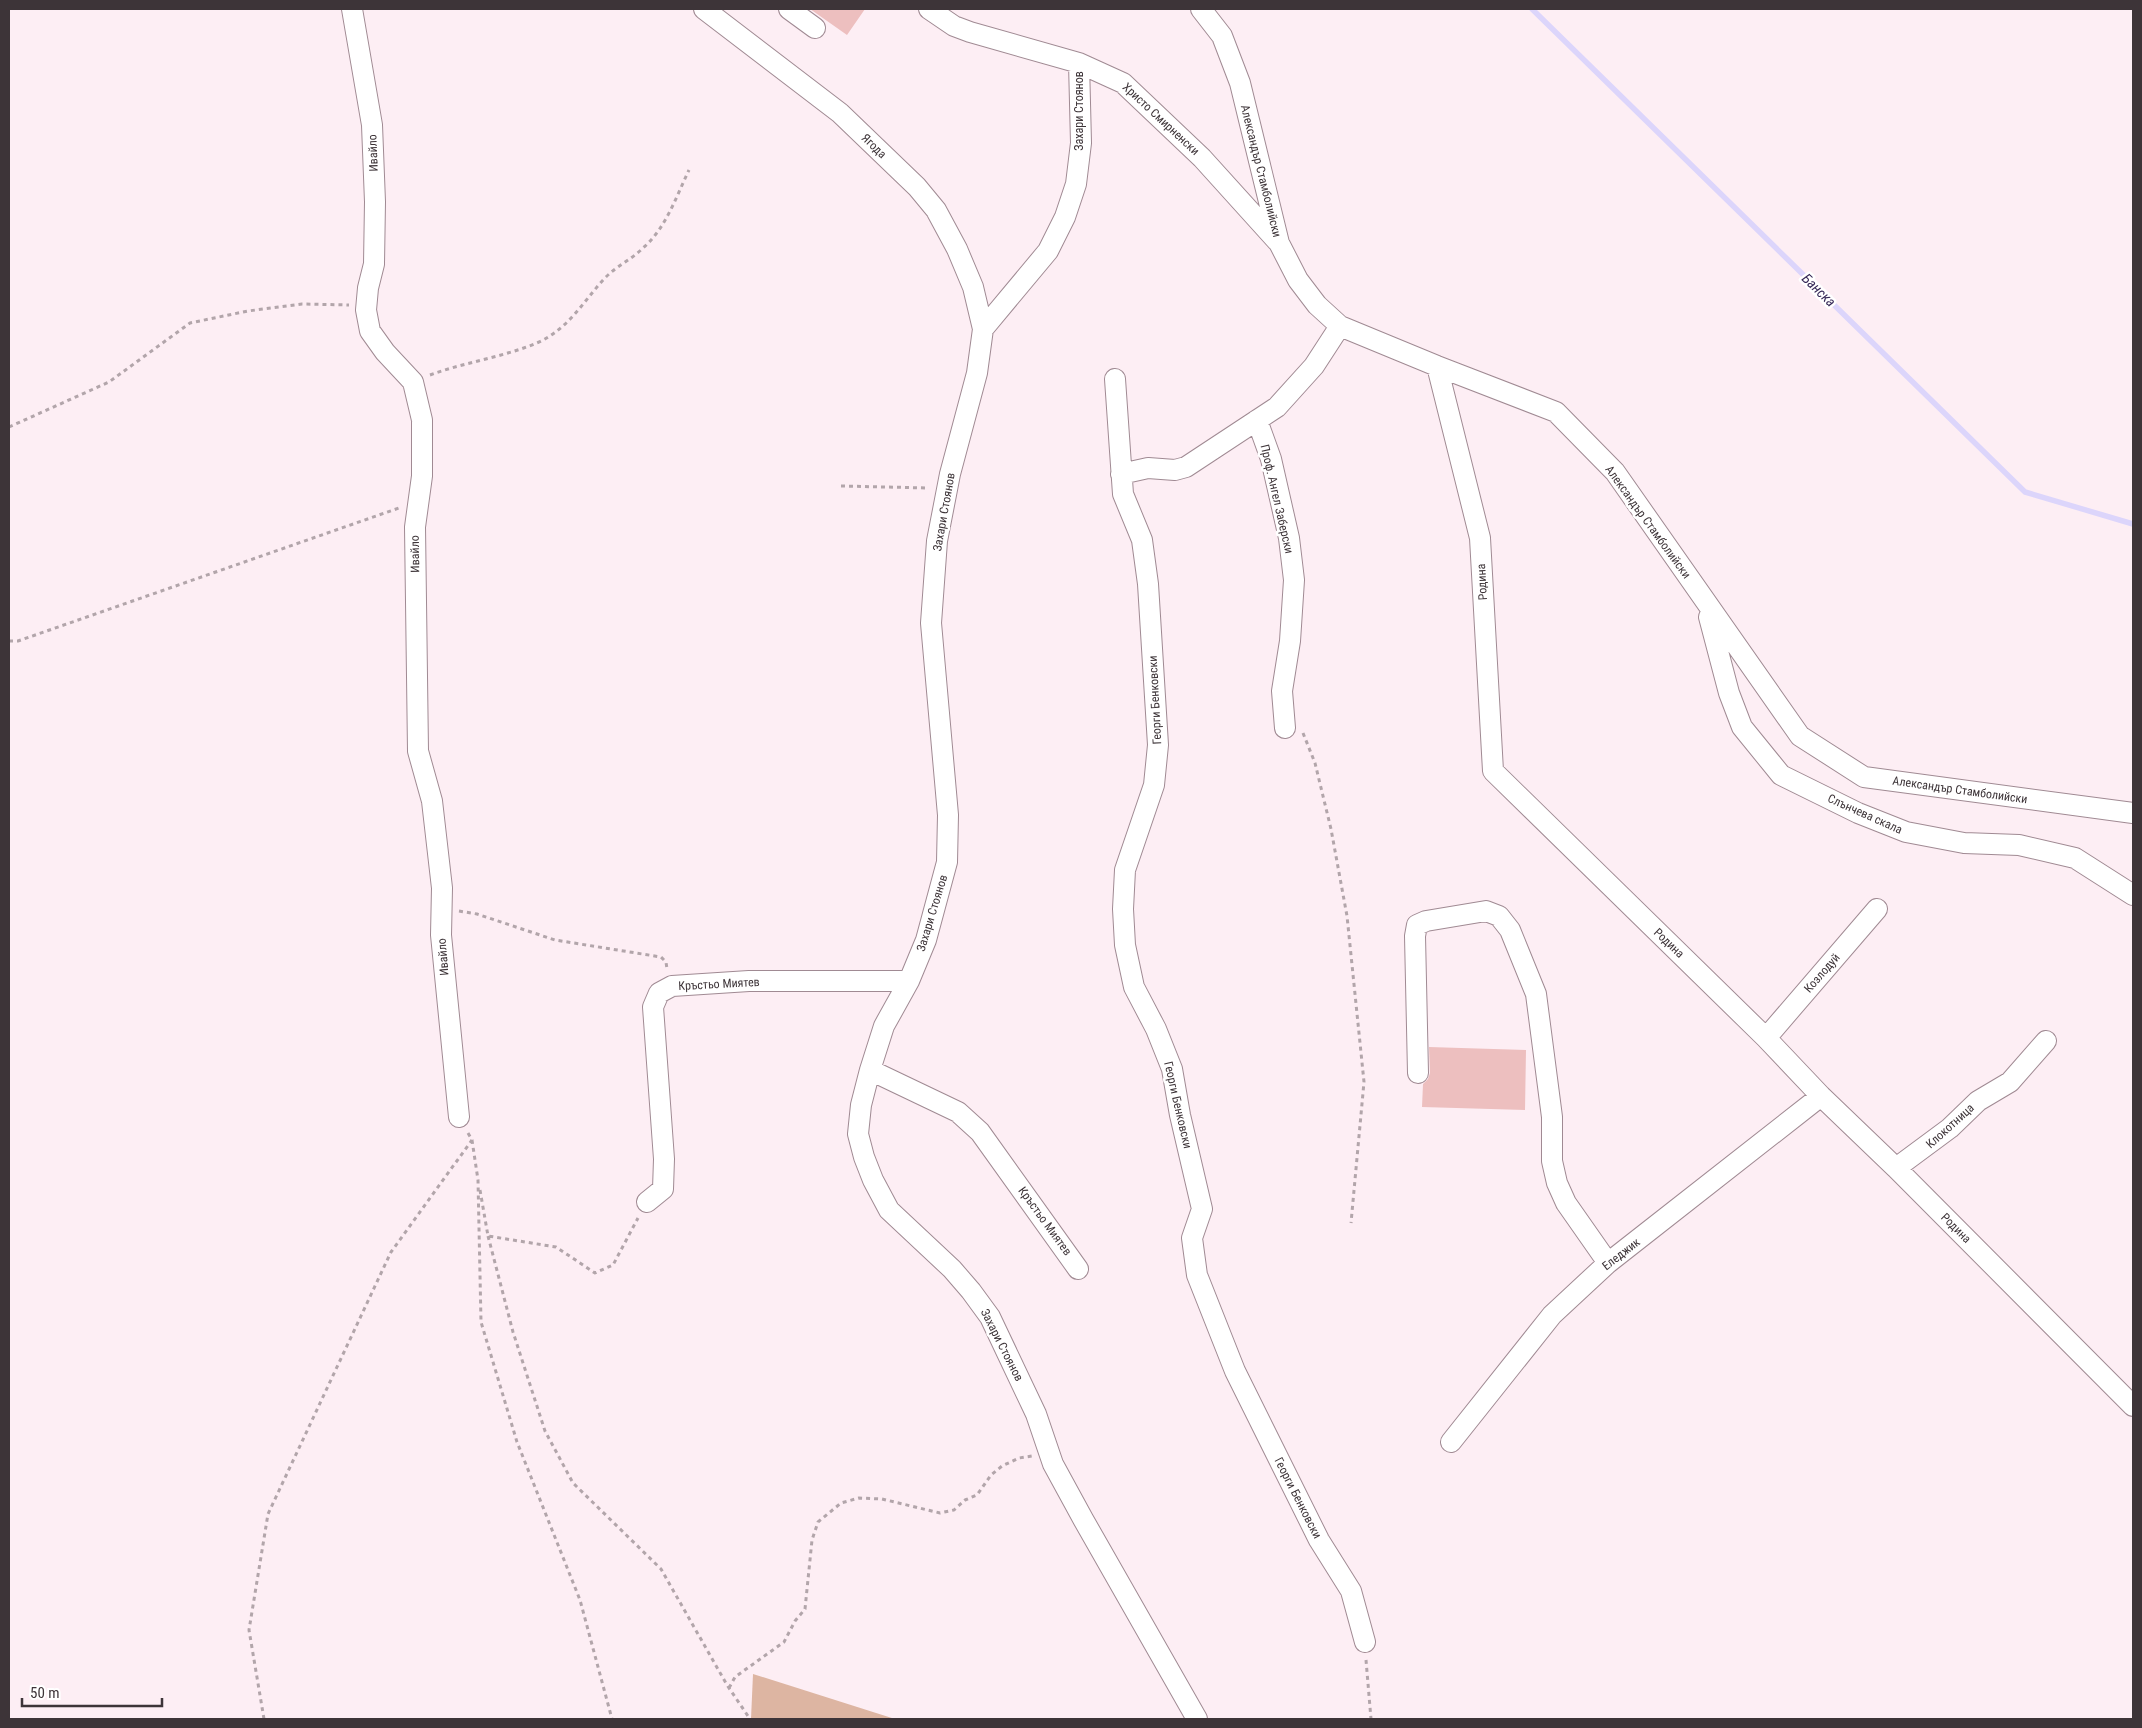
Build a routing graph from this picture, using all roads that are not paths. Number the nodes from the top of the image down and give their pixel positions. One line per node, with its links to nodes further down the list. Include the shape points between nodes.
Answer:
1 (352, 9): 26 (street, Ивайло, via 372,125 375,202 374,264 367,303 370,331 413,382 422,420 422,476 415,527 418,751 432,801 442,888 441,934)
2 (704, 9): 10 (street, Ягода, via 840,113 917,187 936,210 957,249 973,287)
3 (789, 9): 6 (street)
4 (929, 9): 7 (street, Христо Смирненски, via 954,26 970,32)
5 (1201, 9): 8 (street, Александър Стамболийски, via 1222,36 1240,83)
6 (815, 28)
7 (1079, 63): 8 (street, Христо Смирненски, via 1123,83 1202,158); 10 (street, Захари Стоянов, via 1081,142 1076,184 1065,217 1048,250)
8 (1279, 243): 9 (street, Александър Стамболийски, via 1298,280)
9 (1340, 326): 11 (street, Александър Стамболийски); 13 (street, via 1314,366 1277,407)
10 (983, 329): 20 (street, Захари Стоянов, via 977,373 937,541 931,623 948,815 947,862 926,940)
11 (1436, 366): 15 (street, Александър Стамболийски, via 1556,412 1615,472); 21 (street, Родина, via 1480,538 1493,771)
12 (1115, 379): 14 (street, Георги Бенковски)
13 (1257, 420): 14 (street, via 1186,467 1174,470 1148,468); 16 (street, Проф. Ангел Заберски, via 1289,538 1294,580 1290,642 1282,691)
14 (1121, 474): 33 (street, Георги Бенковски, via 1123,494 1142,540 1148,584 1158,745 1154,785 1125,870 1124,946 1134,987 1156,1028 1172,1069 1202,1209 1192,1238 1197,1275 1235,1371 1319,1540 1351,1591)
15 (1706, 603): 17 (street, Александър Стамболийски, via 1800,736 1864,777); 18 (street, Слънчева скала, via 1729,693 1742,727 1780,775 1906,832 1964,843 2019,845 2075,858)
16 (1285, 728)
17 (2133, 813)
18 (2133, 895)
19 (1877, 909): 21 (street, Козлодуй)
20 (909, 981): 23 (street, Захари Стоянов, via 884,1026); 28 (street, Кръстьо Миятев, via 749,981 672,986 659,993 653,1007 664,1159 662,1188)
21 (1766, 1038): 25 (street, Родина)
22 (2046, 1041): 27 (street, Клокотница, via 2010,1082 1978,1101 1950,1128)
23 (870, 1070): 30 (street, Кръстьо Миятев, via 958,1112 980,1132); 34 (street, Захари Стоянов, via 858,1134 873,1180 889,1210 952,1269 990,1316 1036,1414 1053,1464)
24 (1418, 1073): 29 (street, via 1417,925 1486,912 1499,916 1510,930 1536,994 1552,1117 1552,1161 1557,1183 1566,1203)
25 (1821, 1096): 27 (street, Родина); 29 (street, Еледжик)
26 (459, 1117)
27 (1896, 1168): 31 (street, Родина)
28 (647, 1202)
29 (1608, 1263): 32 (street, Еледжик, via 1552,1315)
30 (1078, 1268)
31 (2133, 1406)
32 (1451, 1442)
33 (1365, 1642)
34 (1197, 1719)

